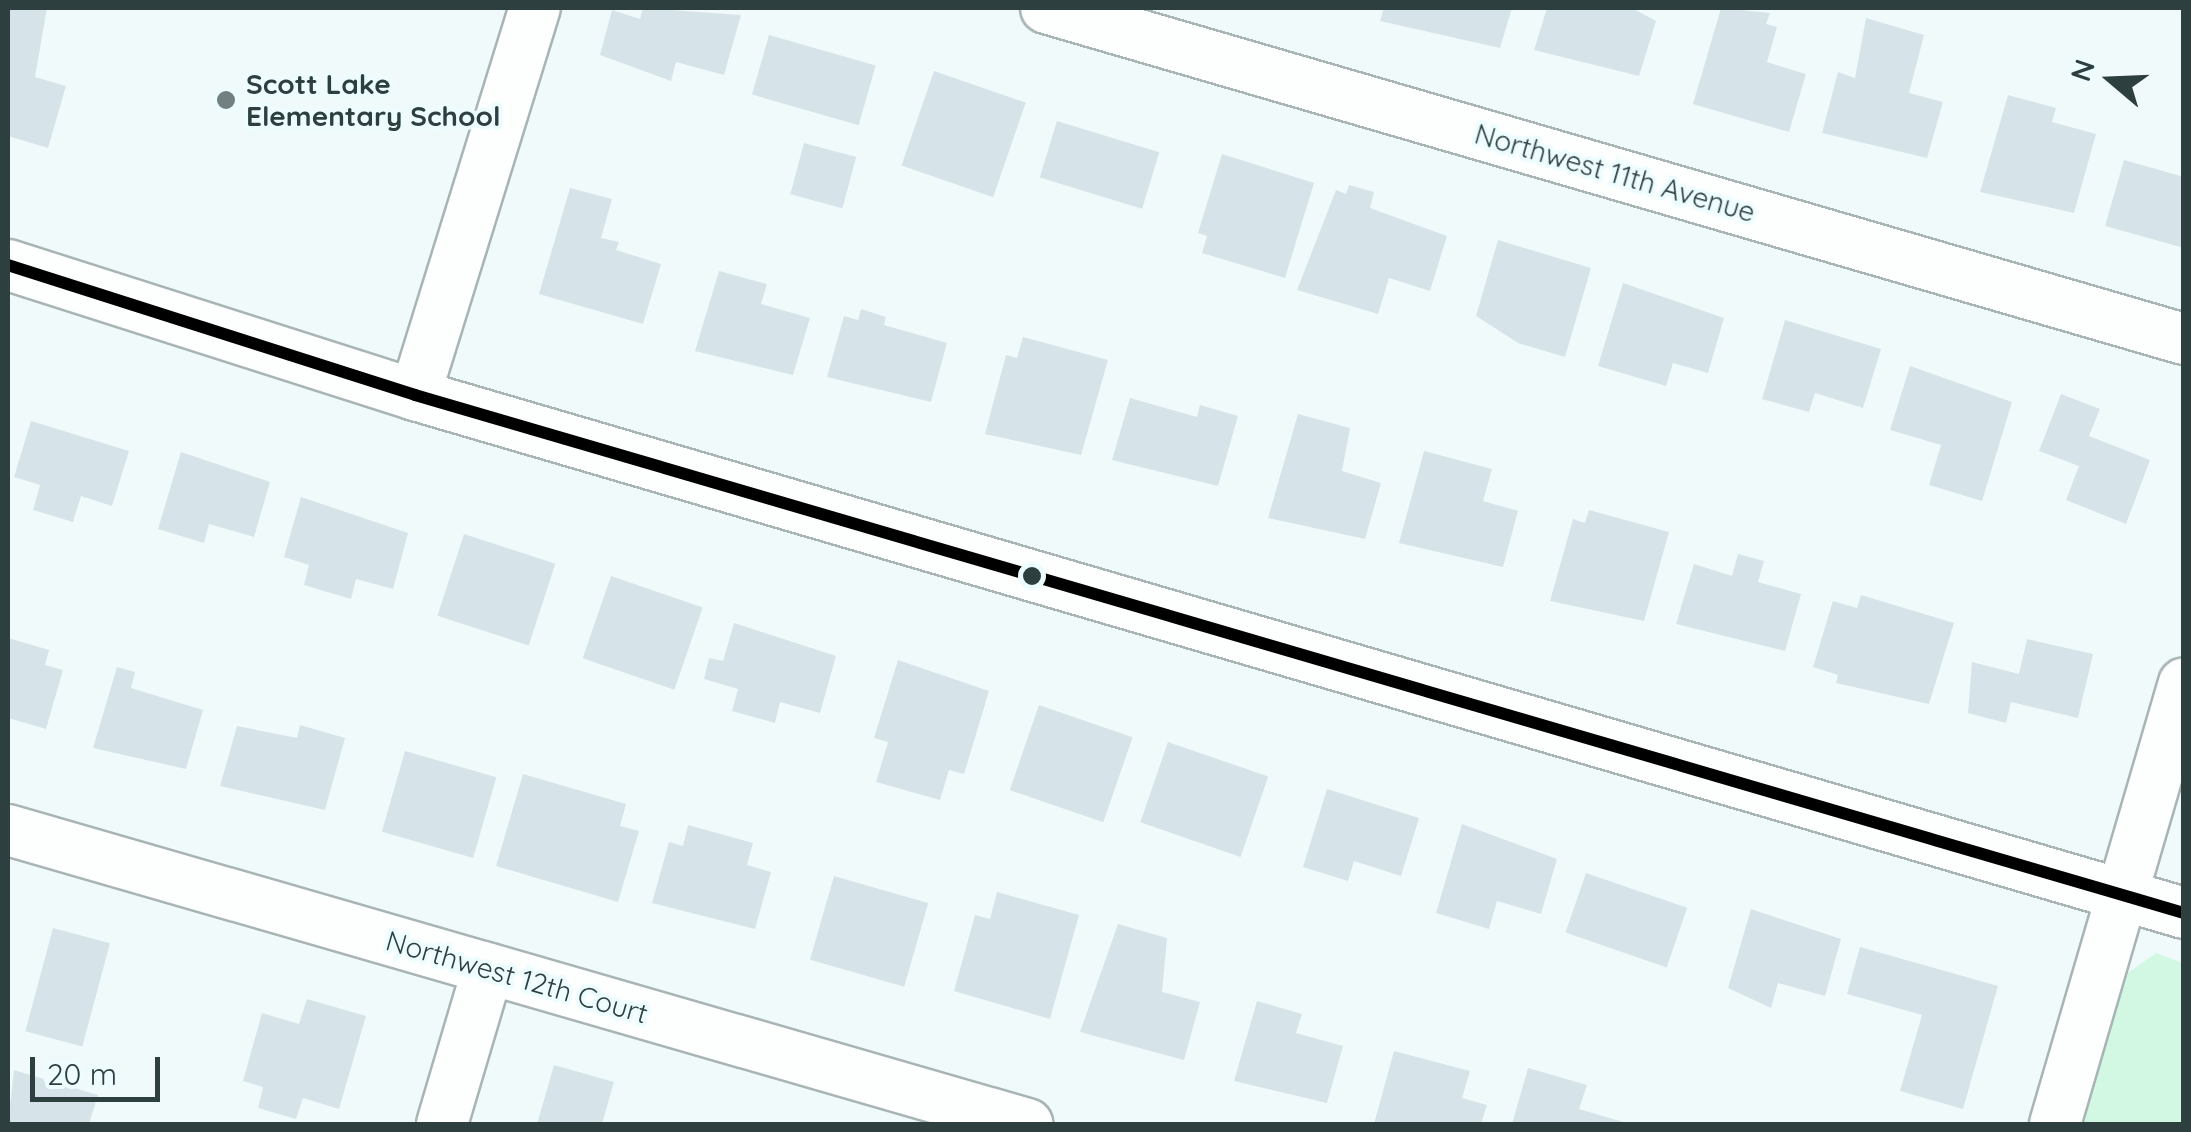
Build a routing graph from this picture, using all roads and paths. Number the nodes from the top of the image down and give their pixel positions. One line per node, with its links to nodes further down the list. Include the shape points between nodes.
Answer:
1 (535, 8): 5 (street)
2 (1046, 8): 4 (street, Northwest 11th Avenue)
3 (8, 265): 5 (street)
4 (2184, 339)
5 (415, 395): 8 (street)
6 (2184, 684): 8 (street)
7 (8, 830): 10 (street, Northwest 12th Court)
8 (2122, 890): 9 (street); 13 (street)
9 (2184, 913)
10 (488, 969): 11 (street, Northwest 12th Court); 12 (street)
11 (1002, 1121)
12 (442, 1124)
13 (2055, 1124)

